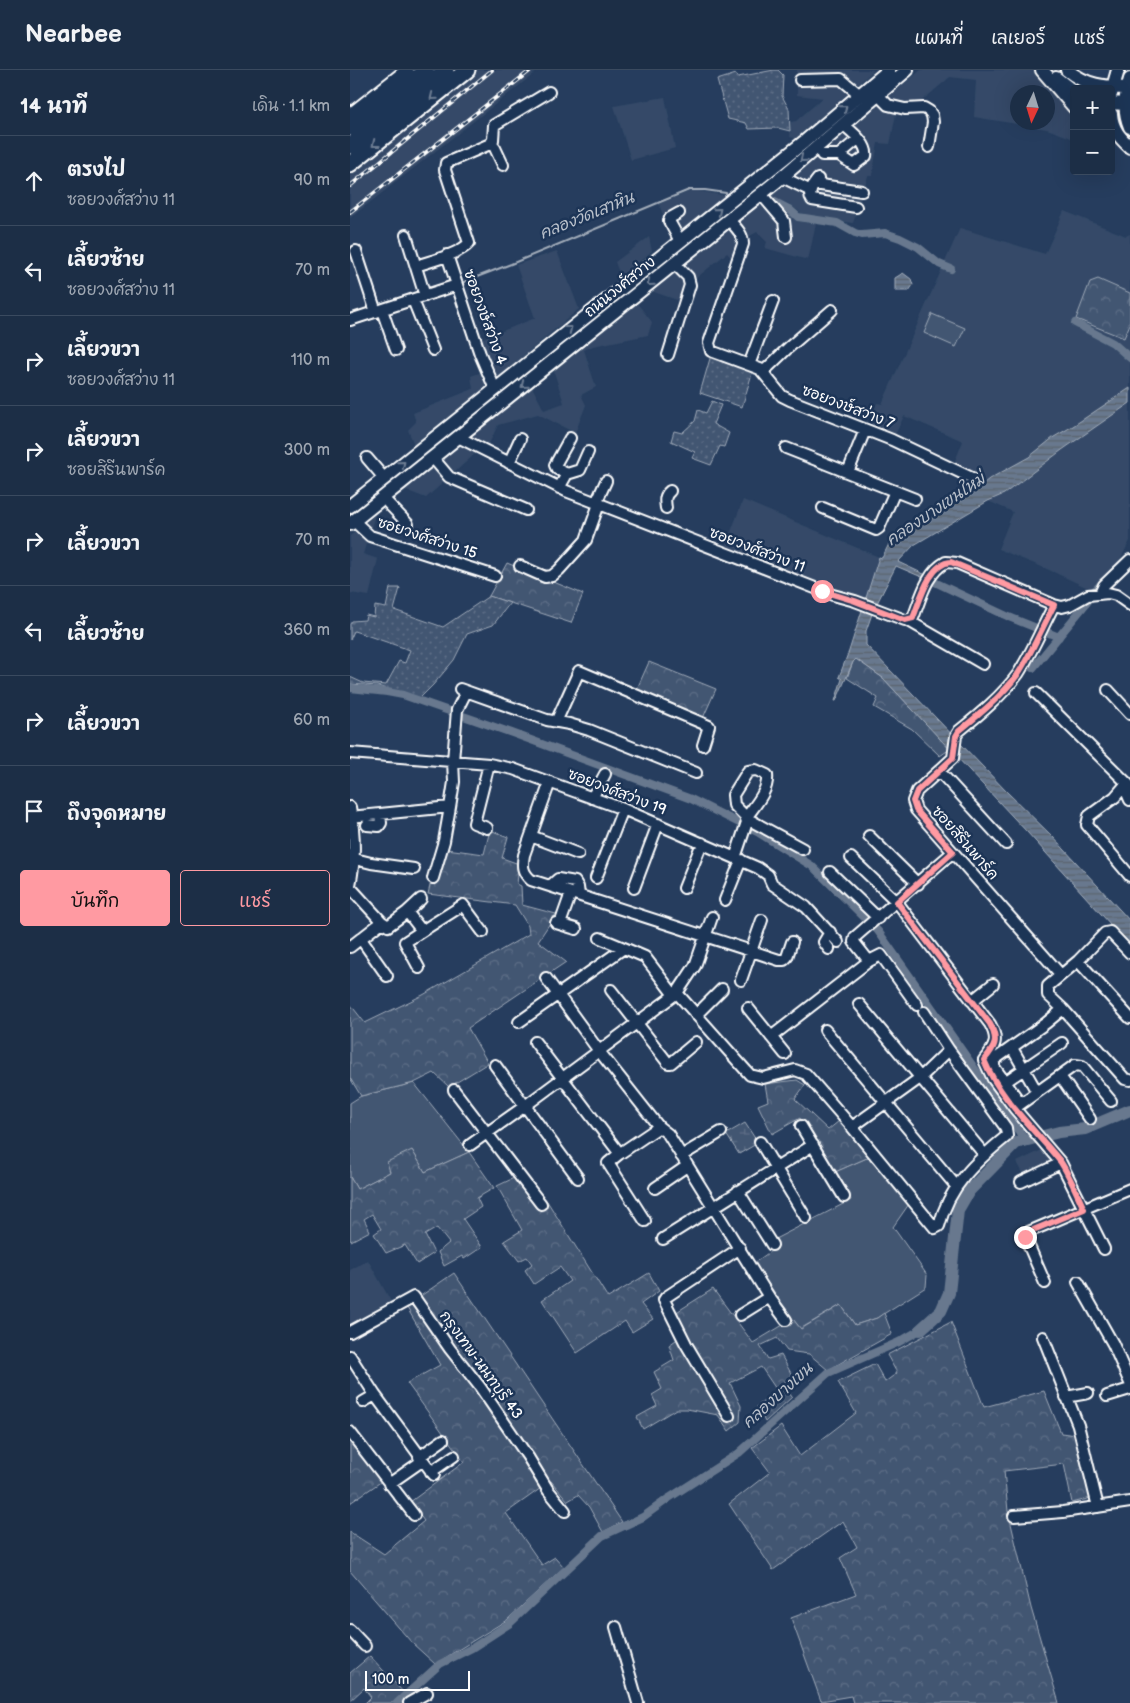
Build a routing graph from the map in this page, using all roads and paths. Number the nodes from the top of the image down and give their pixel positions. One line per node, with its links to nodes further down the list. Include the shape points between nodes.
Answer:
1 (407, 70): 26 (main road)
2 (426, 70): 29 (highway)
3 (435, 70): 17 (main road)
4 (440, 70): 17 (highway)
5 (446, 70): 35 (highway)
6 (467, 70): 40 (highway, one-way to 40)
7 (889, 70): 21 (main road, ถนนวงศ์สว่าง)
8 (907, 70): 22 (main road, ถนนวงศ์สว่าง)
9 (1042, 70): 23 (main road)
10 (1047, 70): 18 (main road)
11 (1067, 70): 15 (main road, via 1081,81)
12 (1118, 70): 16 (main road)
13 (800, 80): 21 (street, via 841,79)
14 (1129, 84): 19 (main road); 25 (main road)
15 (1095, 85)
16 (1114, 85)
17 (410, 89): 31 (main road)
18 (1070, 89)
19 (1115, 90)
20 (549, 92): 34 (street, via 494,125)
21 (860, 95): 51 (main road, ถนนวงศ์สว่าง, one-way to 21)
22 (878, 95): 27 (main road, ถนนวงศ์สว่าง); 36 (street, via 888,105 929,111 933,122)
23 (1070, 102)
24 (1115, 103): 25 (main road)
25 (1125, 104): 28 (main road)
26 (350, 115)
27 (844, 125): 32 (street); 42 (main road, ถนนวงศ์สว่าง, one-way to 42)
28 (1130, 127)
29 (350, 128)
30 (1115, 130): 37 (main road)
31 (350, 138)
32 (858, 139): 39 (street); 39 (street, via 867,152 866,156 851,164)
33 (1115, 141): 37 (main road)
34 (491, 143): 41 (street); 53 (street, ซอยวงษ์สว่าง 4, via 445,165 469,240 468,245)
35 (350, 146)
36 (929, 147)
37 (1130, 148)
38 (822, 155): 39 (street)
39 (839, 155)
40 (350, 164)
41 (503, 164)
42 (782, 177): 43 (street); 45 (main road, ถนนวงศ์สว่าง)
43 (814, 184): 44 (street); 46 (street, via 810,199)
44 (862, 191)
45 (761, 194): 48 (main road, ถนนวงศ์สว่าง); 50 (street, via 784,222)
46 (856, 207)
47 (679, 213): 51 (street, via 669,221)
48 (729, 220): 54 (main road, ถนนวงศ์สว่าง); 66 (street, ซอยวงษ์สว่าง 7, via 741,233 743,244 709,348)
49 (406, 235): 57 (street)
50 (786, 237)
51 (680, 241): 68 (main road, ถนนวงศ์สว่าง, one-way to 51)
52 (356, 251): 61 (street)
53 (447, 255): 55 (street, ซอยวงษ์สว่าง 4); 56 (street, ซอยวงษ์สว่าง 4)
54 (674, 263): 65 (street, via 690,280 690,285); 70 (main road, ถนนวงศ์สว่าง, one-way to 70)
55 (422, 264)
56 (457, 285): 57 (street); 68 (street, ซอยวงษ์สว่าง 4)
57 (425, 296): 58 (street)
58 (413, 300): 61 (street); 64 (street)
59 (772, 301): 66 (street)
60 (832, 310): 67 (street)
61 (379, 311): 62 (street); 63 (street)
62 (350, 320)
63 (396, 350)
64 (433, 350)
65 (668, 355)
66 (749, 365): 67 (street, ซอยวงษ์สว่าง 7)
67 (763, 372): 69 (street, ซอยวงษ์สว่าง 7, via 782,396)
68 (495, 389): 80 (main road, ถนนวงศ์สว่าง, one-way to 68)
69 (865, 430): 78 (street); 81 (street, ซอยวงษ์สว่าง 7, via 912,448)
70 (458, 437): 76 (main road, ถนนวงศ์สว่าง); 77 (street, ซอยวงศ์สว่าง 11)
71 (570, 438): 79 (street, via 555,465)
72 (520, 440): 77 (street)
73 (786, 448): 78 (street)
74 (588, 452): 79 (street, via 580,470)
75 (366, 458): 80 (street)
76 (433, 458): 86 (main road, ถนนวงศ์สว่าง); 92 (street, via 448,477)
77 (509, 463): 83 (street, ซอยวงศ์สว่าง 11)
78 (848, 472): 85 (street)
79 (567, 474): 83 (street)
80 (384, 478): 89 (main road, ถนนวงศ์สว่าง)
81 (974, 479)
82 (606, 481): 88 (street)
83 (559, 488): 88 (street, ซอยวงศ์สว่าง 11)
84 (670, 491): 90 (street, via 666,494)
85 (894, 491): 87 (street); 91 (street, via 876,530)
86 (383, 498): 93 (main road, ถนนวงศ์สว่าง); 94 (street)
87 (914, 499)
88 (598, 504): 96 (street, via 586,540 552,576 545,577); 101 (street, ซอยวงศ์สว่าง 11, via 832,596)
89 (350, 506)
90 (666, 508)
91 (823, 508)
92 (526, 510)
93 (352, 522): 97 (street, ซอยวงศ์สว่าง 15, via 370,536)
94 (408, 524)
95 (1130, 560): 98 (street)
96 (520, 566)
97 (496, 576)
98 (1094, 594): 99 (street, via 1070,605); 100 (street, via 1116,594)
99 (1054, 605): 101 (street, via 951,562 942,564 929,579 913,618); 111 (street, ซอยสิรีนพาร์ค, via 1018,674 988,707 959,731 953,758)
100 (1130, 605)
101 (908, 620): 102 (street, ซอยวงศ์สว่าง 11)
102 (983, 664)
103 (1108, 690): 105 (street)
104 (1036, 693): 115 (street)
105 (1130, 714)
106 (556, 722): 107 (street, via 579,671 709,726); 109 (street, via 462,691); 112 (street, via 589,730)
107 (703, 745)
108 (350, 753): 109 (street, ซอยวงศ์สว่าง 19)
109 (453, 760): 110 (street, ซอยวงศ์สว่าง 19); 118 (street)
110 (489, 764): 114 (street, ซอยวงศ์สว่าง 19); 125 (street, via 474,823)
111 (939, 771): 129 (street); 131 (street, ซอยสิรีนพาร์ค, via 917,791 913,801 916,810)
112 (696, 773)
113 (605, 774): 116 (street)
114 (550, 782): 116 (street, ซอยวงศ์สว่าง 19); 126 (street)
115 (1128, 785): 117 (street, via 1126,794); 138 (street, via 1089,816 1087,825)
116 (592, 798): 119 (street, ซอยวงศ์สว่าง 19)
117 (1130, 800)
118 (450, 807): 121 (street); 139 (street)
119 (623, 809): 123 (street, ซอยวงศ์สว่าง 19); 140 (street)
120 (351, 813): 121 (street); 134 (street)
121 (380, 815): 124 (street, via 379,826)
122 (746, 818): 122 (street, via 734,805 733,795 748,771 756,770 767,775 768,781); 130 (street); 135 (street)
123 (658, 824): 128 (street, ซอยวงศ์สว่าง 19); 143 (street)
124 (367, 825)
125 (487, 828)
126 (531, 836): 132 (street); 145 (street, via 522,867 525,875 550,886 558,878 575,882 578,887)
127 (869, 836): 141 (street)
128 (702, 843): 135 (street, ซอยวงศ์สว่าง 19); 144 (street)
129 (1006, 844)
130 (803, 850)
131 (953, 852): 141 (street); 173 (street, ซอยสิรีนพาร์ค)
132 (578, 854)
133 (850, 858): 148 (street)
134 (355, 859): 136 (street); 142 (street)
135 (738, 859): 147 (street); 159 (street, ซอยวงศ์สว่าง 19, via 768,875 772,884 806,907)
136 (414, 868)
137 (830, 872): 152 (street)
138 (1130, 876)
139 (433, 878)
140 (596, 878)
141 (918, 884): 148 (street)
142 (350, 886): 154 (street)
143 (634, 888)
144 (684, 888)
145 (575, 894): 156 (street, via 558,923); 160 (street)
146 (421, 898): 149 (street)
147 (725, 900)
148 (897, 902): 152 (street); 182 (street)
149 (407, 912): 154 (street, via 388,926); 157 (street)
150 (451, 914): 155 (street); 157 (street); 158 (street, via 464,905)
151 (712, 917): 160 (street)
152 (878, 918): 170 (street, via 854,940)
153 (762, 920): 168 (street)
154 (382, 922): 162 (street)
155 (457, 923)
156 (576, 929)
157 (422, 931): 172 (street, via 405,942)
158 (483, 932)
159 (830, 932): 164 (street, ซอยวงศ์สว่าง 19); 167 (street, via 824,942)
160 (706, 936): 168 (street); 181 (street, via 695,966)
161 (600, 938): 166 (street)
162 (361, 939): 165 (street); 174 (street)
163 (792, 942): 168 (street, via 784,960)
164 (838, 942)
165 (350, 948)
166 (624, 948): 180 (street); 181 (street, via 645,957)
167 (829, 949)
168 (751, 951): 176 (street)
169 (1130, 953): 171 (street, via 1110,932 1105,933)
170 (870, 961): 191 (street); 196 (street, via 882,955)
171 (1078, 961): 173 (street); 187 (street)
172 (419, 968)
173 (1061, 975): 185 (street, via 1047,990)
174 (387, 976)
175 (546, 978): 180 (street)
176 (741, 980)
177 (994, 984): 182 (street)
178 (722, 988): 186 (street)
179 (610, 990): 189 (street)
180 (558, 994): 188 (street); 197 (street)
181 (675, 994): 186 (street); 189 (street)
182 (972, 1001): 210 (street, via 995,1034 995,1043 984,1062 993,1079)
183 (859, 1004): 202 (street)
184 (748, 1008): 191 (street)
185 (1063, 1009): 195 (street); 204 (street)
186 (696, 1015): 215 (street, via 750,1074 763,1078 795,1070 806,1074)
187 (1130, 1018)
188 (519, 1022)
189 (636, 1022): 193 (street, via 668,1063); 197 (street)
190 (825, 1030): 209 (street)
191 (771, 1037): 198 (street)
192 (535, 1042): 203 (street)
193 (696, 1042)
194 (1062, 1043): 200 (street)
195 (1012, 1048): 200 (street); 205 (street, via 994,1062)
196 (949, 1050): 202 (street); 222 (street, via 1006,1128 1007,1136)
197 (599, 1051): 203 (street); 214 (street)
198 (785, 1054)
199 (495, 1065): 211 (street)
200 (1024, 1069): 205 (street); 207 (street)
201 (1060, 1076): 207 (street); 208 (street, via 1075,1065 1082,1066); 212 (street)
202 (920, 1078): 209 (street); 222 (street)
203 (562, 1079): 211 (street); 221 (street)
204 (1130, 1080)
205 (1005, 1082): 210 (street)
206 (454, 1090): 217 (street)
207 (1037, 1092): 210 (street)
208 (1111, 1101)
209 (886, 1104): 215 (street); 229 (street)
210 (1017, 1105): 224 (street, via 1024,1119)
211 (525, 1106): 217 (street); 227 (street)
212 (1090, 1119)
213 (801, 1126): 220 (street)
214 (658, 1127): 223 (street, via 668,1134); 238 (street, via 608,1163)
215 (852, 1127): 229 (street, via 935,1228 939,1226 943,1209)
216 (721, 1132): 223 (street)
217 (487, 1133): 219 (street); 234 (street)
218 (760, 1142): 226 (street)
219 (470, 1145)
220 (812, 1145): 226 (street); 233 (street)
221 (617, 1150)
222 (984, 1154): 229 (street)
223 (681, 1156): 225 (street)
224 (1061, 1162): 228 (street); 236 (street)
225 (687, 1166): 230 (street); 235 (street)
226 (776, 1168): 232 (street); 237 (street)
227 (578, 1178)
228 (1021, 1182)
229 (956, 1186)
230 (655, 1188)
231 (1130, 1189): 236 (street)
232 (738, 1191): 235 (street); 240 (street)
233 (844, 1198)
234 (541, 1204)
235 (713, 1207): 239 (street); 241 (street)
236 (1084, 1209): 242 (street); 244 (street, via 1025,1235)
237 (806, 1218)
238 (645, 1221)
239 (663, 1239)
240 (772, 1245)
241 (740, 1248): 245 (street); 258 (street, via 664,1300)
242 (1104, 1249)
243 (1078, 1282): 251 (street, via 1113,1344)
244 (1045, 1283)
245 (769, 1297): 246 (street); 247 (street)
246 (740, 1316)
247 (786, 1320)
248 (350, 1332): 266 (street, กรุงเทพ-นนทบุรี 43, via 414,1297)
249 (1043, 1337): 256 (street)
250 (350, 1356): 254 (street)
251 (1130, 1383)
252 (1130, 1389): 255 (street)
253 (1088, 1393): 256 (street)
254 (375, 1395): 257 (street); 262 (street)
255 (1107, 1396)
256 (1066, 1397): 265 (street, via 1078,1425)
257 (363, 1402)
258 (729, 1416)
259 (350, 1432): 263 (street)
260 (442, 1440): 262 (street)
261 (454, 1456): 262 (street, via 433,1474)
262 (421, 1459): 263 (street)
263 (389, 1484): 267 (street)
264 (1130, 1502): 265 (street)
265 (1098, 1507): 268 (street)
266 (565, 1511)
267 (414, 1514)
268 (1014, 1516)
269 (616, 1627): 274 (street)
270 (350, 1630): 271 (street)
271 (365, 1646)
272 (427, 1693): 273 (street)
273 (409, 1703)
274 (638, 1703)

